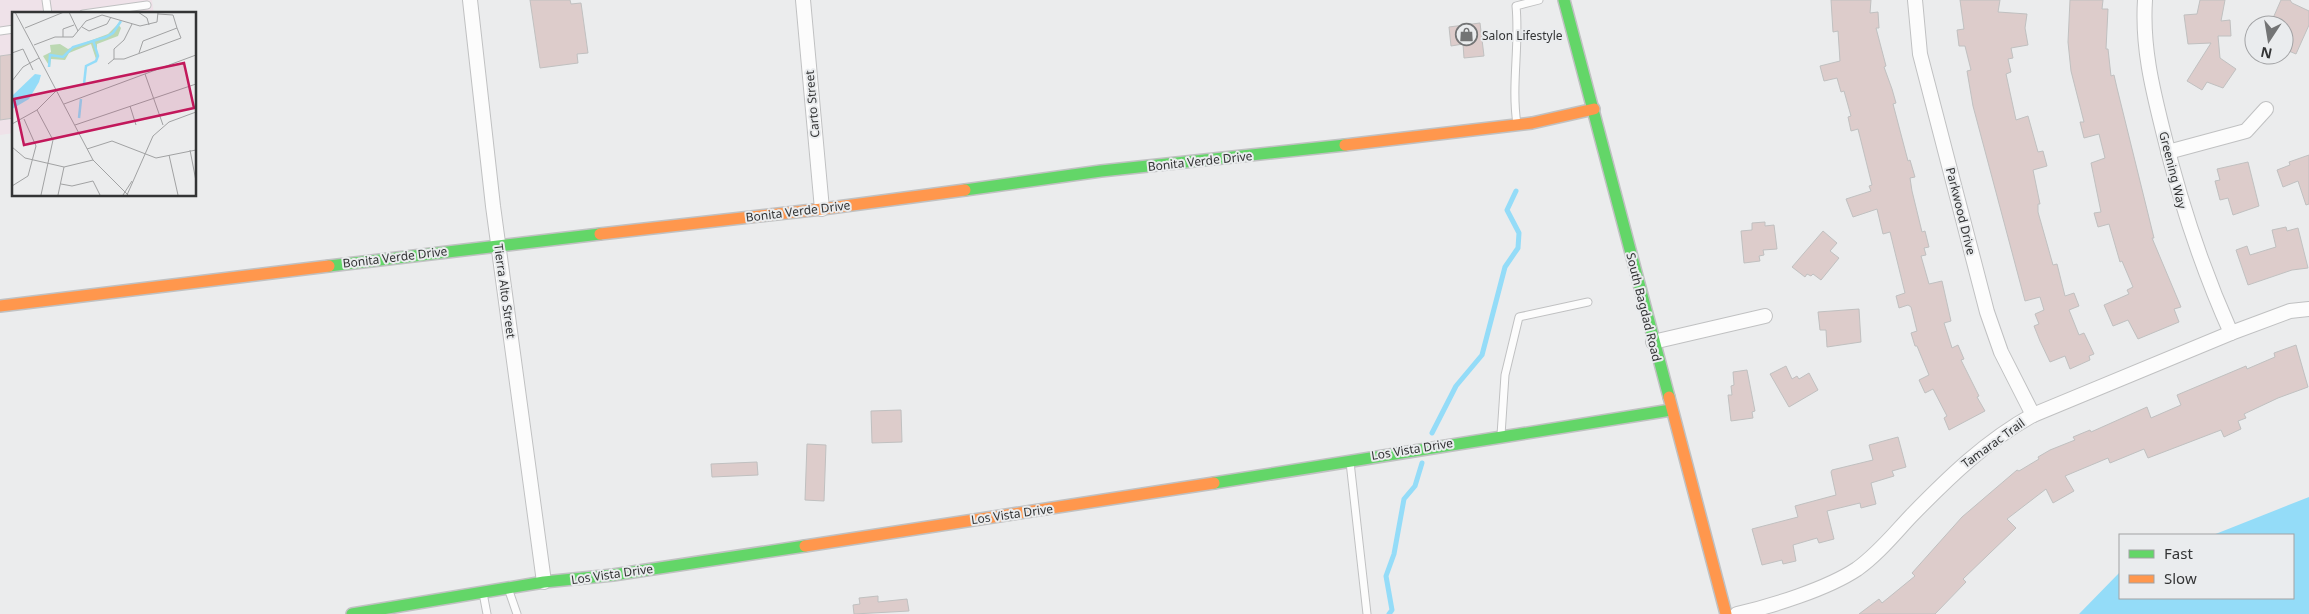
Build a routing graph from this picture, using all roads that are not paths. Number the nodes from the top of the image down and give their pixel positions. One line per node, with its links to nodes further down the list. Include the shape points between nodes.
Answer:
1 (470, 0): 14 (street, Tierra Alto Street)
2 (803, 0): 13 (street, Carto Street)
3 (1540, 0): 11 (lane, via 1516,6 1519,29 1513,101)
4 (1564, 0): 9 (street, South Bagdad Road)
5 (1916, 0): 22 (street, Parkwood Drive, via 1920,54 1987,312 2001,352)
6 (2145, 0): 12 (street, Greening Way, via 2147,65)
7 (147, 5): 8 (lane)
8 (111, 12)
9 (1594, 109): 11 (street, Bonita Verde Drive); 20 (street, South Bagdad Road)
10 (2266, 109): 12 (street, via 2246,131)
11 (1517, 125): 13 (street, Bonita Verde Drive, via 1101,171)
12 (2168, 152): 19 (street, Greening Way, via 2180,201 2202,266)
13 (822, 209): 14 (street, Bonita Verde Drive)
14 (499, 245): 16 (street, Bonita Verde Drive); 25 (street, Tierra Alto Street)
15 (1588, 302): 23 (lane, via 1519,317 1505,375)
16 (0, 306)
17 (2309, 308): 19 (street, Tamarac Trail, via 2290,311)
18 (1765, 316): 20 (street)
19 (2231, 333): 22 (street, Tamarac Trail)
20 (1653, 342): 21 (street, South Bagdad Road)
21 (1671, 410): 23 (street, Los Vista Drive); 32 (street, South Bagdad Road)
22 (2033, 415): 33 (street, Tamarac Trail, via 2010,428 1954,472 1875,555 1857,569 1837,581)
23 (1500, 435): 24 (street, Los Vista Drive)
24 (1350, 459): 25 (street, Los Vista Drive, via 1102,502 613,575); 31 (lane)
25 (544, 582): 26 (street, Los Vista Drive)
26 (508, 589): 27 (street, Los Vista Drive); 30 (lane)
27 (482, 593): 28 (street, Los Vista Drive); 29 (lane)
28 (352, 614)
29 (488, 614)
30 (517, 614)
31 (1367, 614)
32 (1726, 614)
33 (1737, 614)

